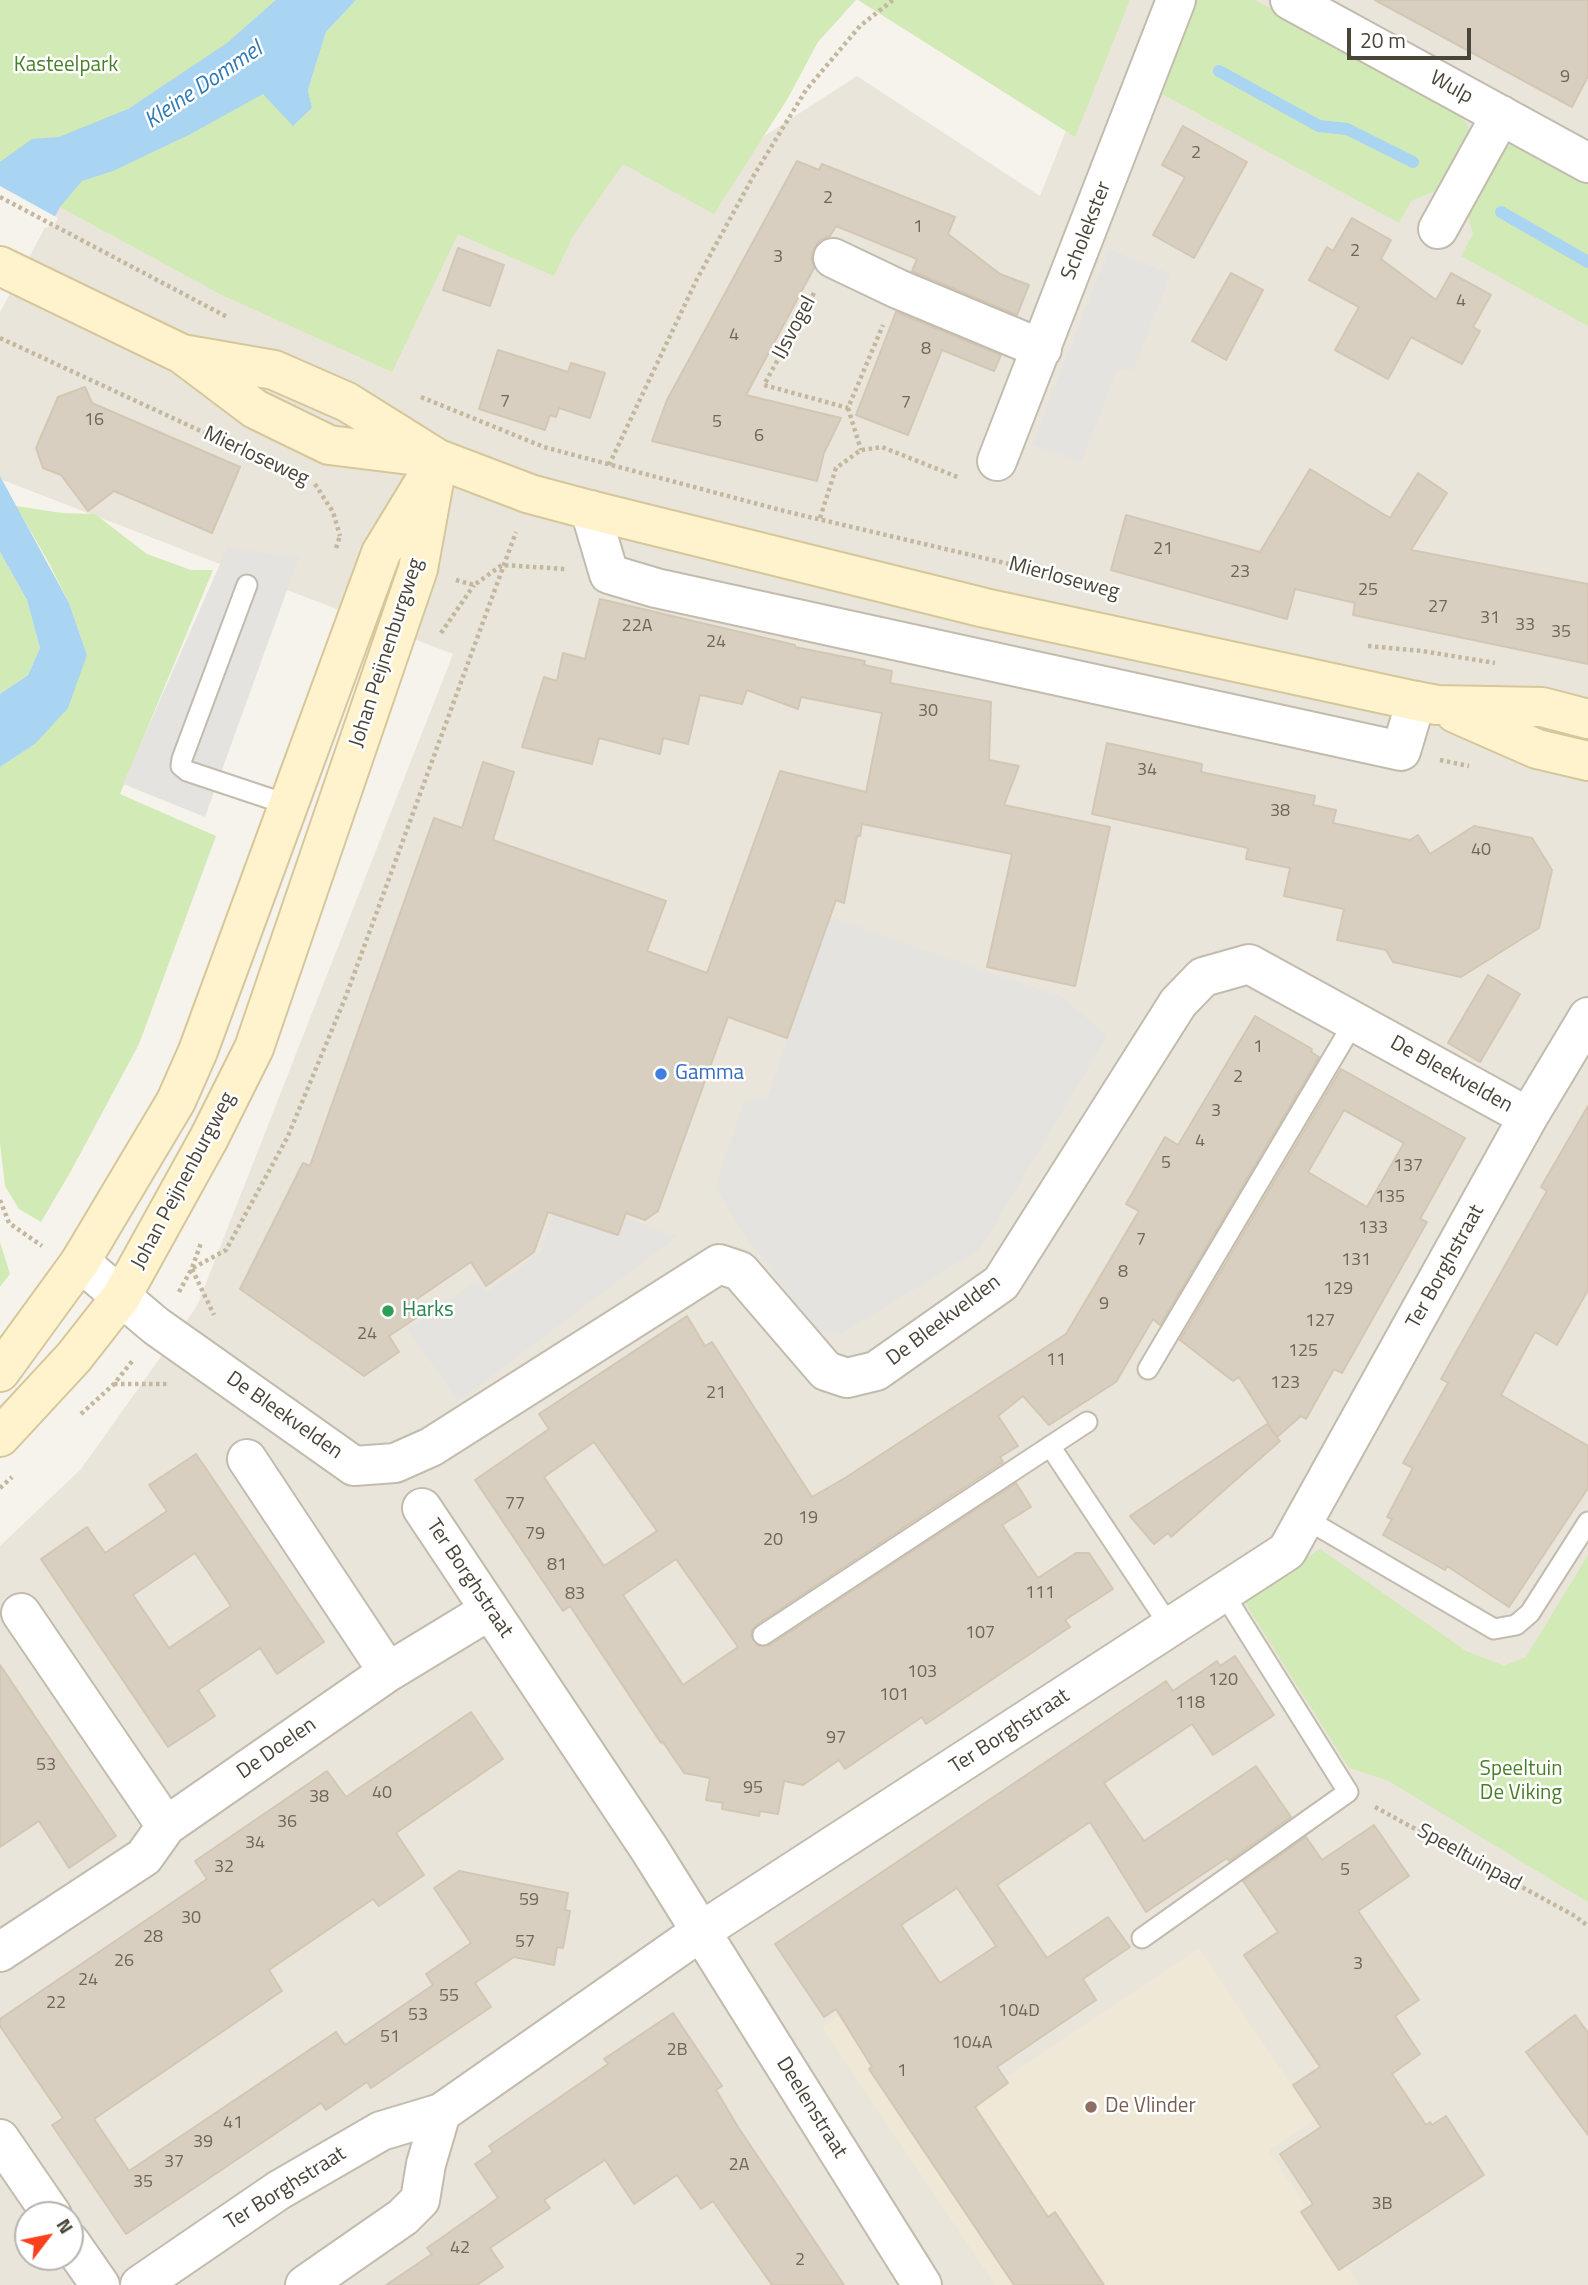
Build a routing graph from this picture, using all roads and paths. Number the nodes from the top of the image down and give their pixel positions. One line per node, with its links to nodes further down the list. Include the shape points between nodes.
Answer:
1 (893, 0): 20 (path, via 860,26 799,100 697,279)
2 (1176, 0): 13 (street, Scholekster)
3 (1290, 0): 4 (street, Wulp)
4 (1501, 116): 5 (street, Wulp); 8 (street)
5 (1588, 163)
6 (0, 197): 7 (path)
7 (51, 224)
8 (1438, 229)
9 (833, 258): 11 (street); 14 (path, IJsvogel, via 764,386)
10 (11, 272): 18 (main road, Mierloseweg, via 182,354 255,409 329,445)
11 (898, 289): 13 (street); 14 (path)
12 (0, 338): 16 (path, Mierloseweg)
13 (1042, 349): 19 (street, Scholekster)
14 (848, 408): 17 (path)
15 (544, 447): 20 (path, Mierloseweg)
16 (239, 449)
17 (861, 450): 19 (path, via 882,447 964,480 980,478); 23 (path, via 836,468)
18 (438, 459): 22 (main road, Mierloseweg, via 530,494); 26 (main road, Johan Peijnenburgweg); 28 (main road, Johan Peijnenburgweg)
19 (997, 461)
20 (609, 465): 23 (path, Mierloseweg)
21 (315, 484): 24 (path, Mierloseweg, via 333,512)
22 (590, 510): 29 (street); 34 (main road, Mierloseweg, via 985,608)
23 (820, 518): 31 (path, Mierloseweg)
24 (340, 536): 25 (path); 26 (path)
25 (336, 549)
26 (381, 554): 37 (main road, Johan Peijnenburgweg)
27 (502, 565): 28 (path, via 474,585); 29 (path); 46 (path, via 346,996 288,1136 226,1250)
28 (418, 569): 47 (main road, Johan Peijnenburgweg, via 254,1048)
29 (609, 574): 34 (street, via 1401,751)
30 (247, 585): 37 (lane, via 181,766)
31 (1116, 592)
32 (1363, 646): 33 (path)
33 (1501, 664)
34 (1427, 703): 35 (main road, Mierloseweg, via 1542,707); 36 (main road, Mierloseweg, via 1537,749)
35 (1588, 719)
36 (1588, 761)
37 (289, 805): 45 (main road, Johan Peijnenburgweg, via 176,1101)
38 (1588, 1017): 40 (street, Ter Borghstraat)
39 (1354, 1022): 40 (street, De Bleekvelden); 47 (street, De Bleekvelden, via 1250,964 1203,977 1178,1003 1001,1283 876,1371 848,1378 827,1371 740,1272 719,1264 431,1447 394,1463 354,1466); 48 (lane)
40 (1528, 1117): 55 (street, Ter Borghstraat)
41 (0, 1200): 43 (path, via 9,1223)
42 (49, 1236): 43 (path)
43 (42, 1247): 44 (path)
44 (35, 1257)
45 (80, 1262): 47 (street, De Bleekvelden); 49 (main road, Johan Peijnenburgweg)
46 (192, 1268)
47 (121, 1297): 51 (main road, Johan Peijnenburgweg, via 74,1357)
48 (1148, 1369)
49 (0, 1372)
50 (1087, 1422): 52 (lane)
51 (0, 1437)
52 (1050, 1446): 60 (lane); 61 (lane)
53 (247, 1459): 62 (street)
54 (422, 1508): 58 (street, Ter Borghstraat)
55 (1306, 1519): 56 (lane, via 1494,1629 1516,1625 1530,1613); 57 (street, Ter Borghstraat, via 1287,1551)
56 (1588, 1522)
57 (1224, 1594): 60 (street, Ter Borghstraat); 63 (lane)
58 (490, 1611): 62 (street, De Doelen); 66 (street, Ter Borghstraat)
59 (21, 1613): 64 (street)
60 (1171, 1628): 66 (street, Ter Borghstraat)
61 (763, 1635)
62 (388, 1672): 64 (street, De Doelen)
63 (1348, 1792): 65 (path, Speeltuinpad); 67 (lane)
64 (166, 1826): 68 (street, De Doelen, via 144,1857)
65 (1588, 1926)
66 (700, 1931): 69 (street, Ter Borghstraat); 76 (street, Deelenstraat)
67 (1142, 1938)
68 (0, 1952)
69 (441, 2113): 74 (street, Ter Borghstraat, via 382,2131 359,2144 279,2190); 75 (street, via 420,2200)
70 (0, 2139): 71 (street)
71 (42, 2201)
72 (84, 2262): 73 (street)
73 (100, 2285)
74 (140, 2285)
75 (305, 2285)
76 (922, 2285)

